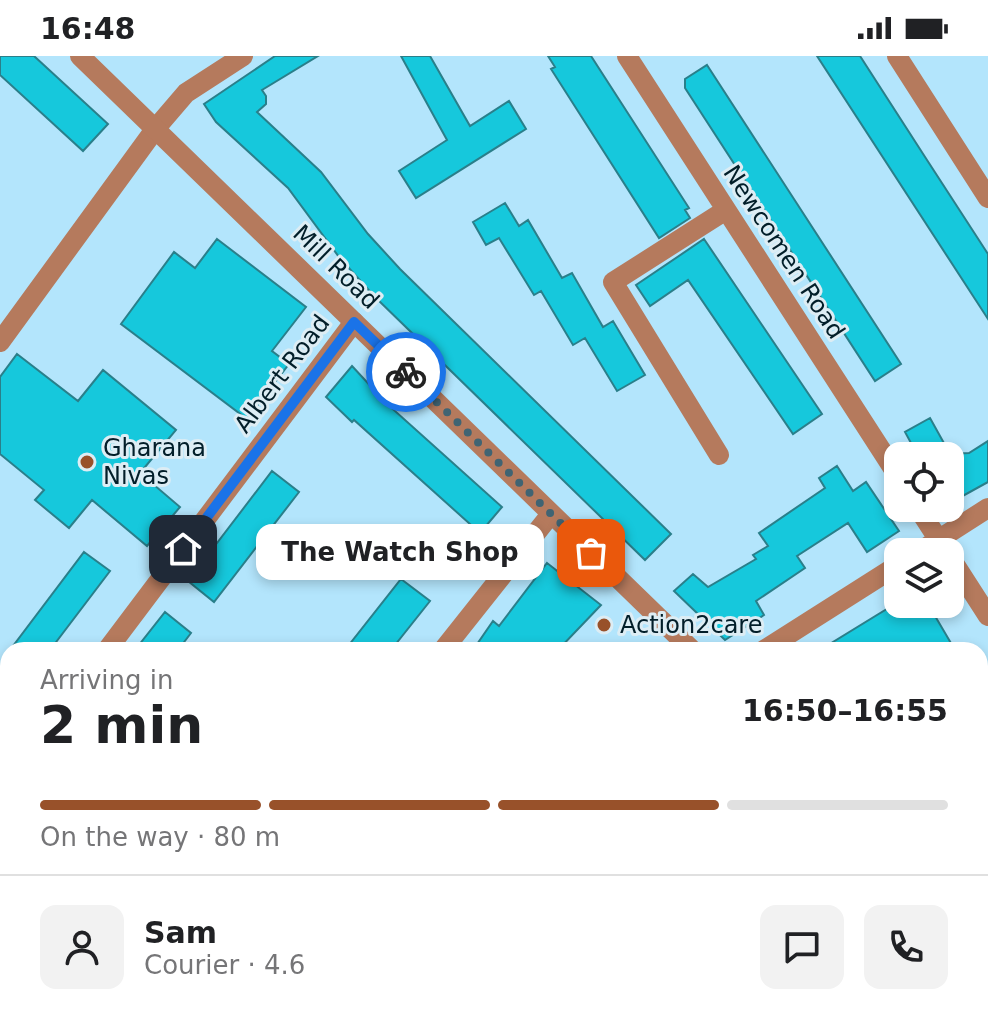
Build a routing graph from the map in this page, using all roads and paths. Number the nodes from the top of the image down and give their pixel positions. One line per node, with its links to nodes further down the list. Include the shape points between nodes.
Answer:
1 (80, 56): 5 (street, Mill Road)
2 (243, 56): 5 (street, via 186,93)
3 (627, 56): 7 (street, Newcomen Road)
4 (897, 56): 6 (street)
5 (156, 128): 8 (street, Mill Road); 9 (street)
6 (988, 198)
7 (726, 210): 10 (street, Newcomen Road); 11 (street, via 613,282)
8 (354, 322): 13 (street, Mill Road); 18 (street, Albert Road)
9 (0, 342)
10 (884, 454)
11 (719, 455)
12 (988, 508): 14 (street)
13 (551, 514): 19 (street); 20 (street, Mill Road)
14 (957, 538)
15 (884, 574): 21 (street)
16 (964, 579): 17 (street)
17 (988, 616)
18 (113, 642)
19 (449, 642)
20 (684, 642)
21 (777, 642)

